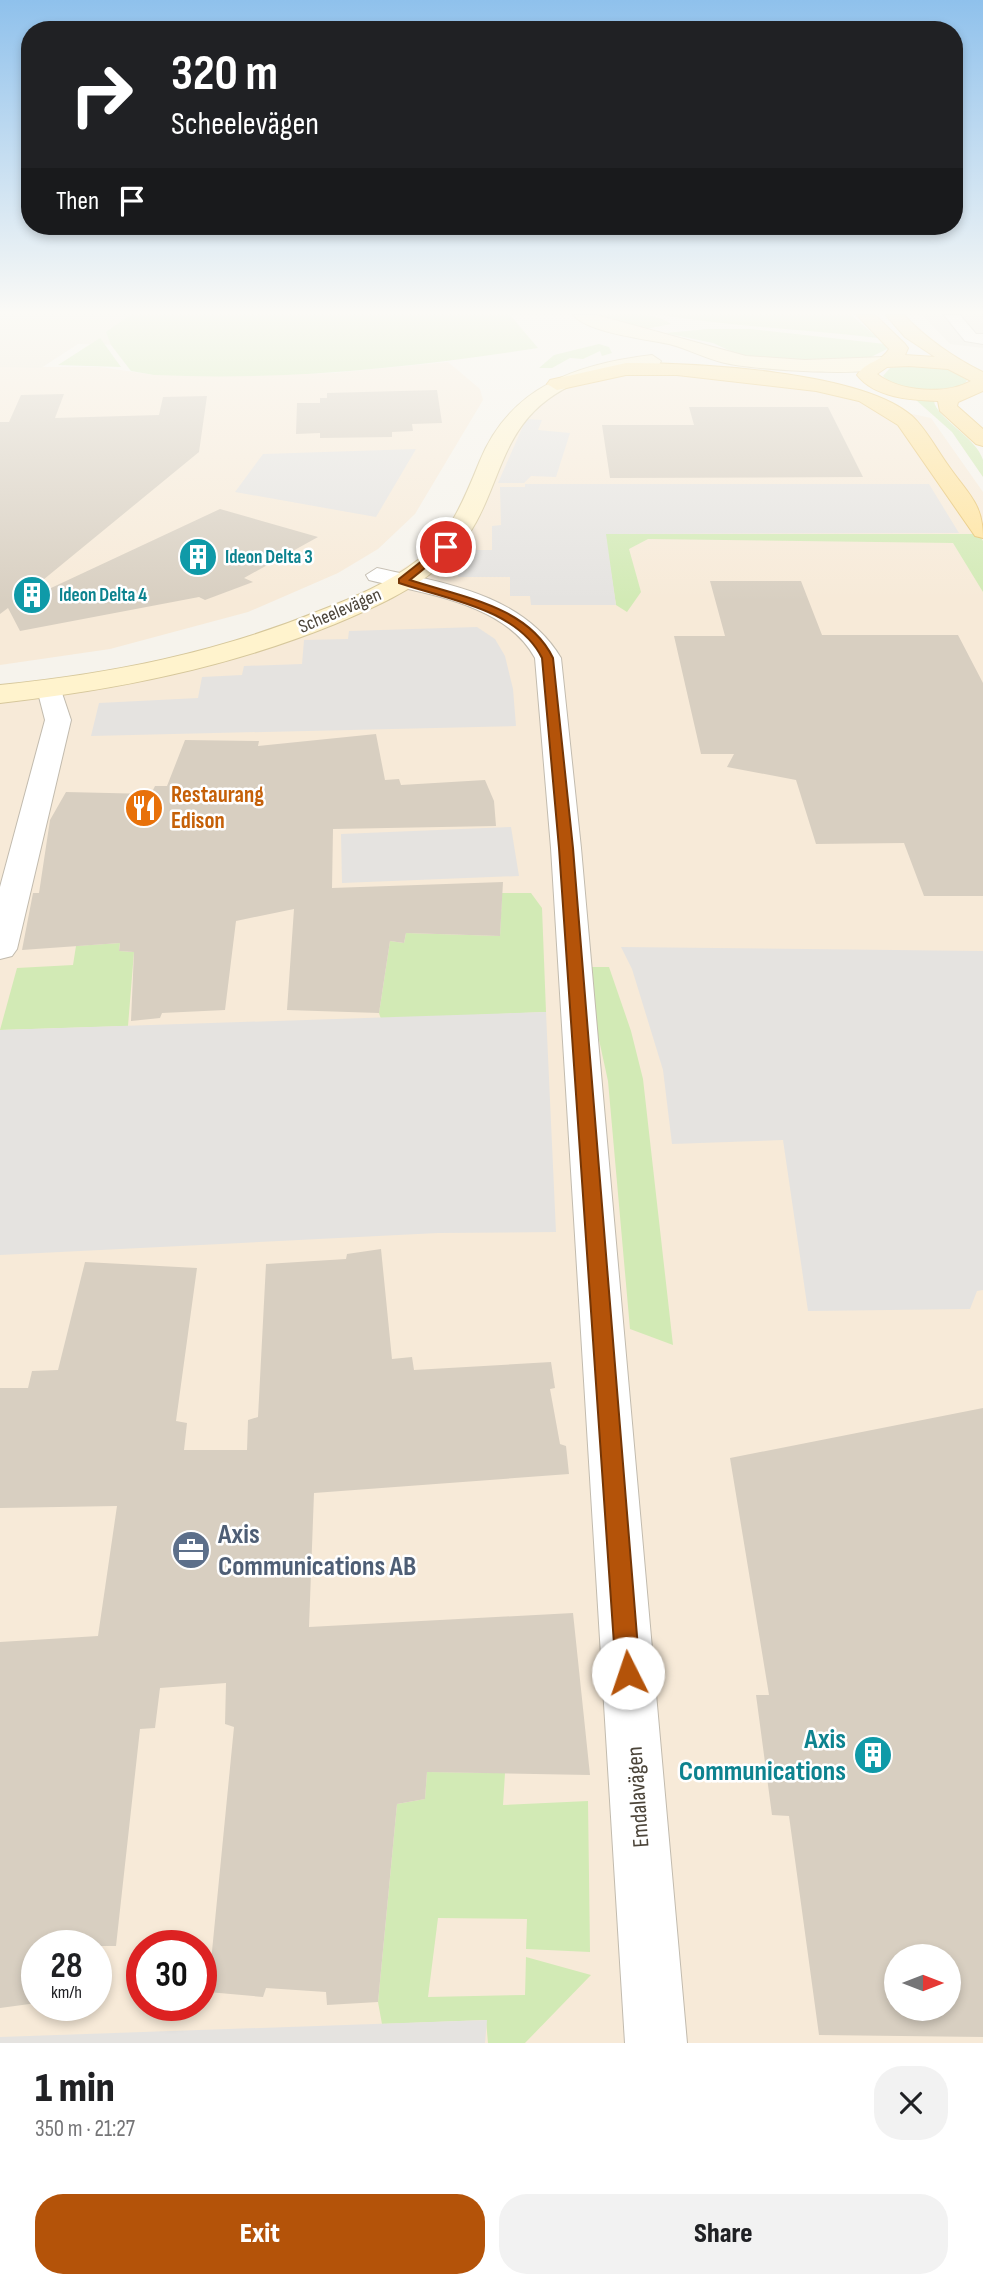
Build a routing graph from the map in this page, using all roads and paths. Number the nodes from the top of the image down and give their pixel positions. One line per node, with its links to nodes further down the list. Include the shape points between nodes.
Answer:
1 (505, 410): 9 (street, Scheelevägen, via 491,425 442,525)
2 (520, 410): 9 (street, Scheelevägen, via 507,426 459,533 432,561)
3 (888, 410): 8 (main road, via 905,421)
4 (917, 410): 6 (main road)
5 (951, 410): 7 (main road)
6 (939, 427)
7 (983, 440)
8 (983, 531)
9 (390, 578): 10 (street, Scheelevägen, via 312,624 239,649 131,678); 13 (street, Emdalavägen, via 504,615 540,641 548,658)
10 (50, 689): 11 (street, Scheelevägen); 12 (street, via 58,720)
11 (0, 694)
12 (0, 949)
13 (656, 2043)

